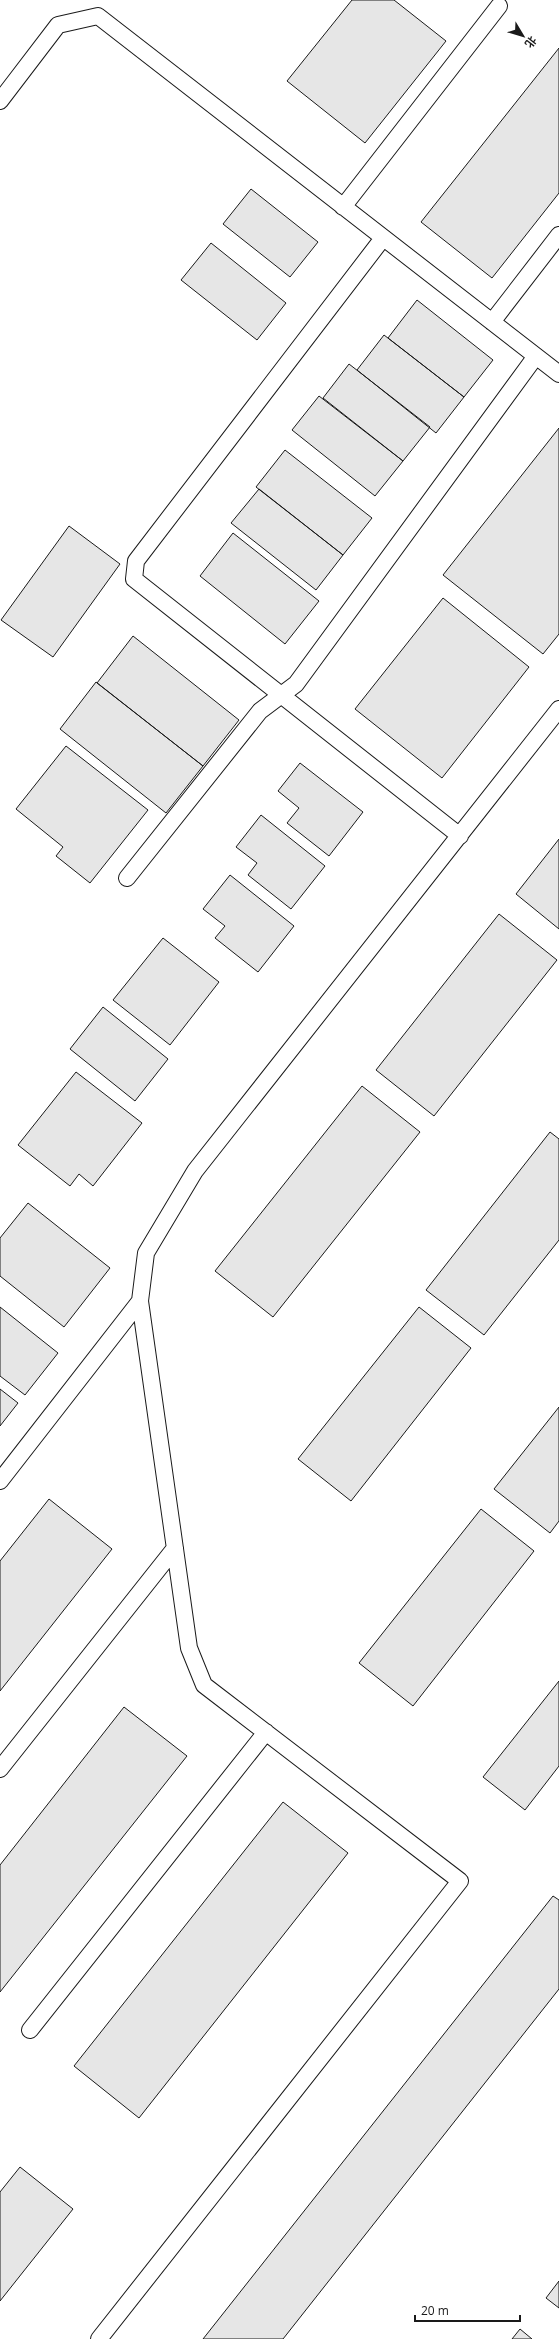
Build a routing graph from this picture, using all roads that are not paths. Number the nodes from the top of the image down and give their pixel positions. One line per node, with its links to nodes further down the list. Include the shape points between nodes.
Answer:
1 (498, 6): 3 (lane)
2 (0, 100): 3 (lane, via 58,25 98,16)
3 (343, 207): 5 (lane)
4 (559, 235): 6 (lane)
5 (384, 238): 6 (lane); 9 (lane, via 136,561 134,578)
6 (492, 322): 7 (lane)
7 (536, 356): 8 (lane); 9 (lane, via 296,684)
8 (559, 374)
9 (282, 694): 11 (lane); 12 (lane, via 260,711)
10 (559, 709): 11 (lane)
11 (460, 836): 13 (lane, via 195,1171 146,1253)
12 (127, 878)
13 (140, 1302): 14 (lane); 15 (lane)
14 (0, 1480)
15 (175, 1548): 16 (lane, via 189,1648 204,1685); 17 (lane)
16 (266, 1732): 18 (lane); 19 (lane, via 460,1881)
17 (0, 1769)
18 (30, 2030)
19 (100, 2339)

